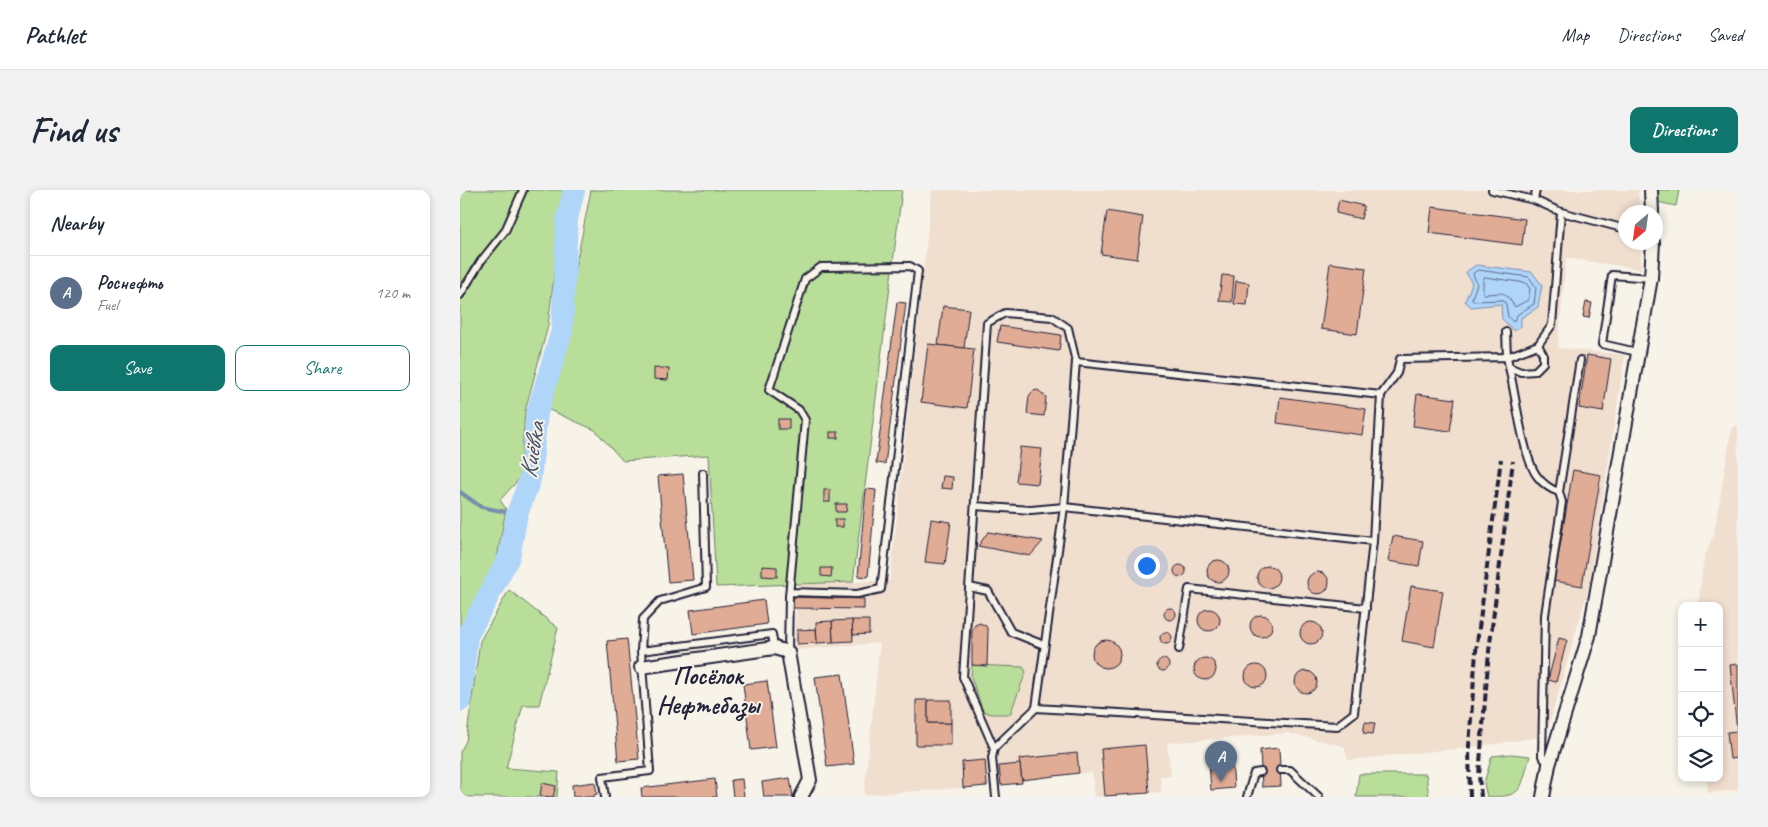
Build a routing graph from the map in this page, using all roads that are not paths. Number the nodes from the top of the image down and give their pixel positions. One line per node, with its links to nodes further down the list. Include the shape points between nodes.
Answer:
1 (523, 190): 11 (lane, via 505,231)
2 (1492, 190): 5 (lane)
3 (1536, 190): 5 (lane)
4 (1651, 190): 6 (street)
5 (1534, 200): 7 (lane)
6 (1652, 205)
7 (1561, 212): 8 (lane); 13 (lane, via 1552,325)
8 (1618, 227)
9 (1653, 250): 10 (street)
10 (1651, 278): 14 (street); 14 (lane, via 1612,276 1602,344)
11 (460, 295)
12 (1506, 332): 15 (lane)
13 (1538, 345): 15 (lane); 18 (lane, via 1543,363 1535,371 1521,372)
14 (1637, 352): 36 (street, via 1589,636)
15 (1507, 357): 18 (lane); 19 (lane, via 1400,359 1397,373)
16 (1580, 360): 21 (lane)
17 (1076, 362): 19 (lane); 22 (lane, via 1068,328 1052,317 1005,313 987,323); 23 (lane)
18 (1510, 367): 21 (lane, via 1529,461 1537,477)
19 (1381, 395): 24 (lane)
20 (703, 473): 31 (lane, via 706,587 660,601 643,619)
21 (1559, 492): 36 (lane, via 1562,502 1545,615 1542,756)
22 (975, 506): 23 (lane, via 1031,510); 25 (lane)
23 (1064, 507): 24 (lane); 28 (lane)
24 (1373, 541): 27 (lane)
25 (969, 588): 28 (lane, via 988,591 1011,632); 35 (lane, via 963,677)
26 (790, 592): 26 (lane, via 804,420 799,410 770,390 804,280 821,267 910,266 918,271 881,588 857,594); 32 (lane)
27 (1366, 608): 30 (lane, via 1189,589); 34 (lane, via 1354,714 1337,726)
28 (1044, 645): 34 (lane)
29 (774, 648): 31 (lane, via 772,634); 32 (street); 33 (street)
30 (1179, 650)
31 (641, 651): 33 (lane)
32 (788, 652): 40 (street, via 810,780)
33 (641, 667): 39 (lane, via 650,771 602,777)
34 (1036, 708): 35 (lane)
35 (994, 748): 41 (lane)
36 (1549, 765): 44 (street)
37 (1280, 770): 43 (lane, via 1290,770)
38 (1261, 772): 42 (lane, via 1254,773)
39 (605, 797)
40 (801, 797)
41 (996, 797)
42 (1247, 797)
43 (1318, 797)
44 (1543, 797)

